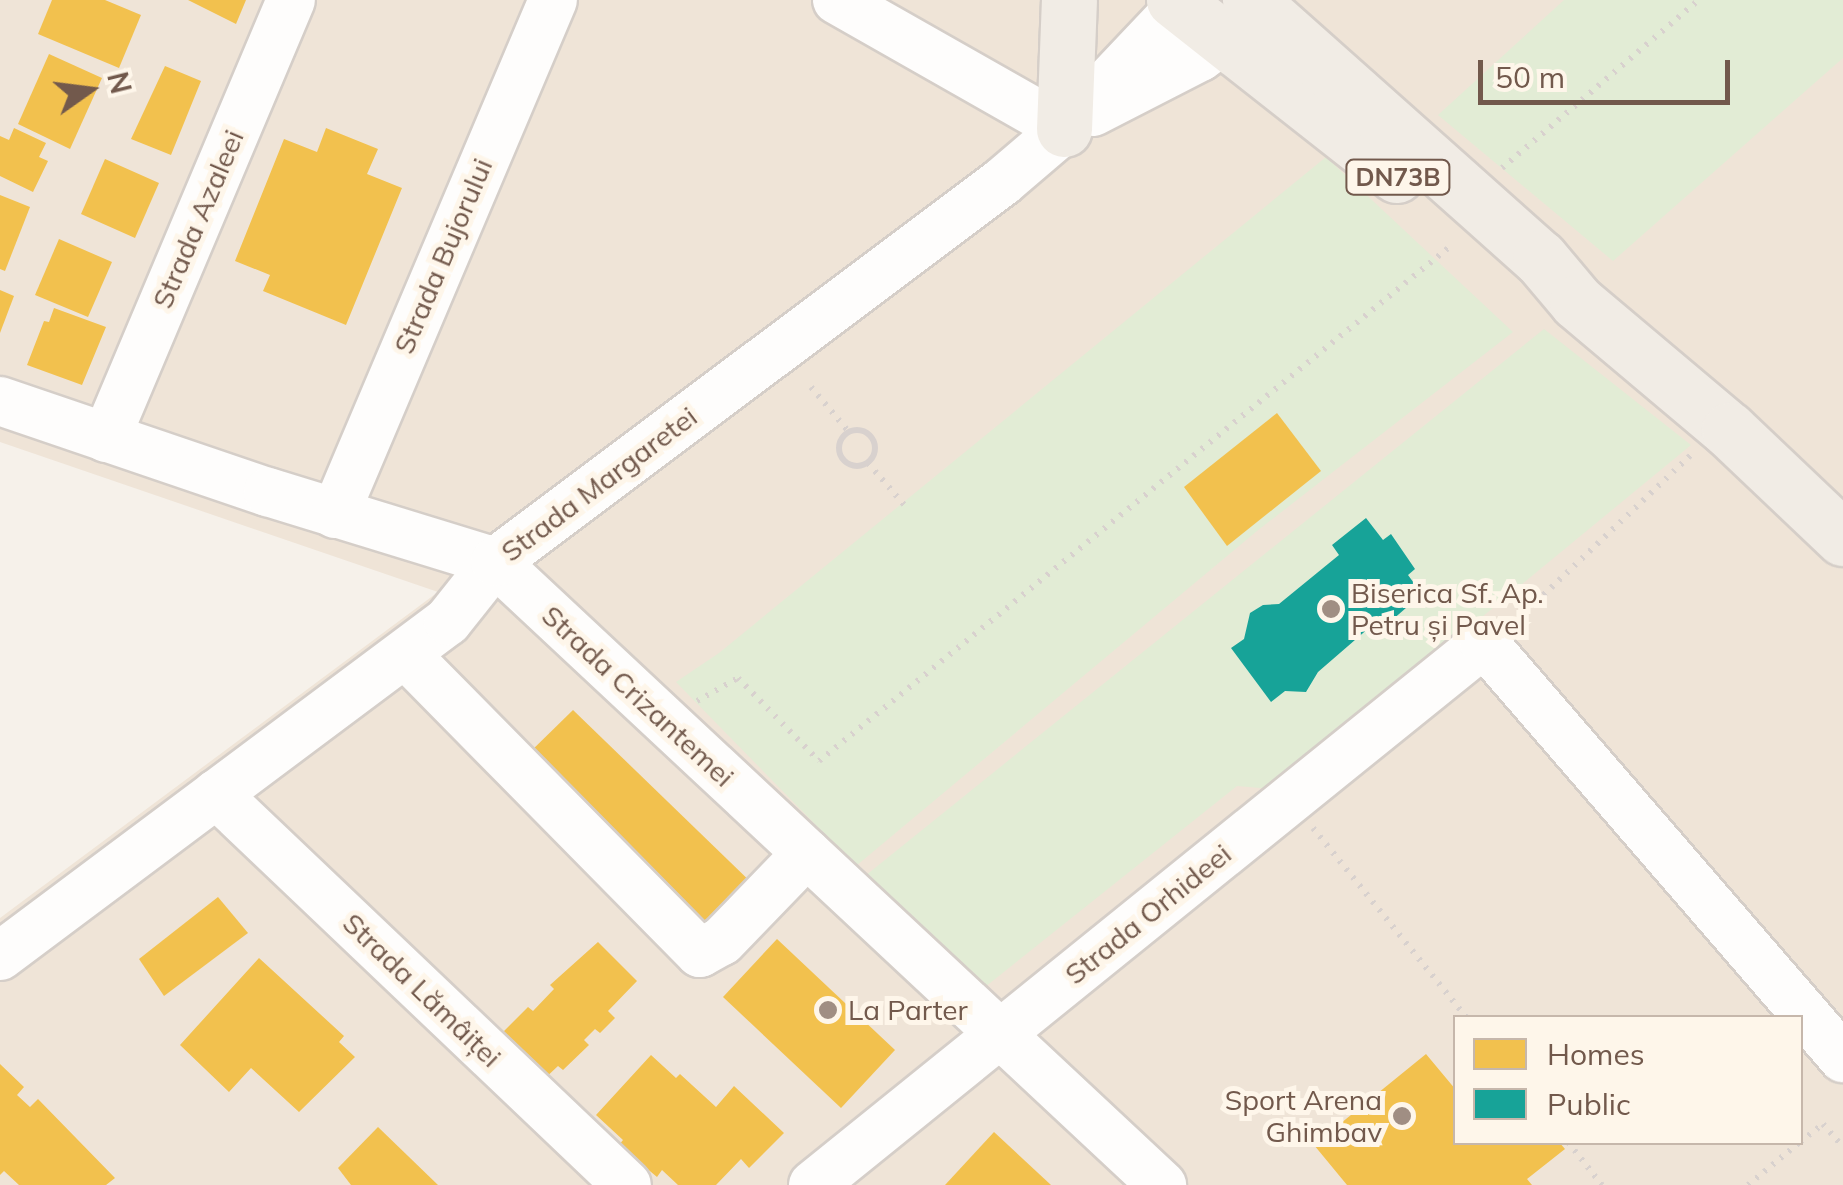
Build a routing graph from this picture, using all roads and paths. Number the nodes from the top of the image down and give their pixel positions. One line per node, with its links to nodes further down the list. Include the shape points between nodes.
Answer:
1 (290, 0): 15 (street, Strada Azaleei)
2 (554, 0): 18 (street, Strada Bujorului)
3 (837, 0): 8 (street)
4 (1069, 0): 8 (main road)
5 (1699, 0): 9 (path)
6 (1181, 2): 7 (main road, DN73B); 8 (street, Strada Margaretei)
7 (1246, 17): 8 (street, Strada Margaretei); 13 (main road, DN73B, via 1525,274 1577,302)
8 (1064, 128): 20 (street, Strada Margaretei, via 1002,182)
9 (1493, 176)
10 (1452, 245): 23 (path, via 819,761 738,678)
11 (811, 388): 14 (path)
12 (0, 401): 15 (street, Strada Crizantemei)
13 (1706, 411): 19 (main road, DN73B); 21 (path, via 1688,430 1704,442)
14 (849, 432): 16 (path, via 871,436 876,447); 16 (path, via 841,441 842,458)
15 (106, 438): 18 (street, Strada Crizantemei)
16 (868, 463): 17 (path)
17 (908, 508)
18 (335, 514): 20 (street, Strada Crizantemei)
19 (1843, 538)
20 (495, 562): 22 (street, Strada Margaretei, via 448,621); 26 (street, Strada Crizantemei)
21 (1536, 602)
22 (404, 654): 24 (street, Strada Margaretei); 26 (street, via 700,952 722,941)
23 (689, 706)
24 (216, 794): 27 (street, Strada Margaretei); 35 (street, Strada Lămâiței)
25 (1290, 799): 28 (path); 29 (street, Strada Orhideei); 30 (street, Strada Orhideei, via 1484,643)
26 (807, 853): 29 (street, Strada Crizantemei)
27 (0, 956)
28 (1465, 1015)
29 (1000, 1034): 36 (street, Strada Orhideei); 37 (street, Strada Crizantemei)
30 (1843, 1058)
31 (1803, 1140): 34 (path, via 1823,1124)
32 (1570, 1145): 38 (path)
33 (1796, 1145): 39 (path)
34 (1843, 1147)
35 (627, 1185)
36 (813, 1185)
37 (1162, 1185)
38 (1602, 1185)
39 (1748, 1185)

